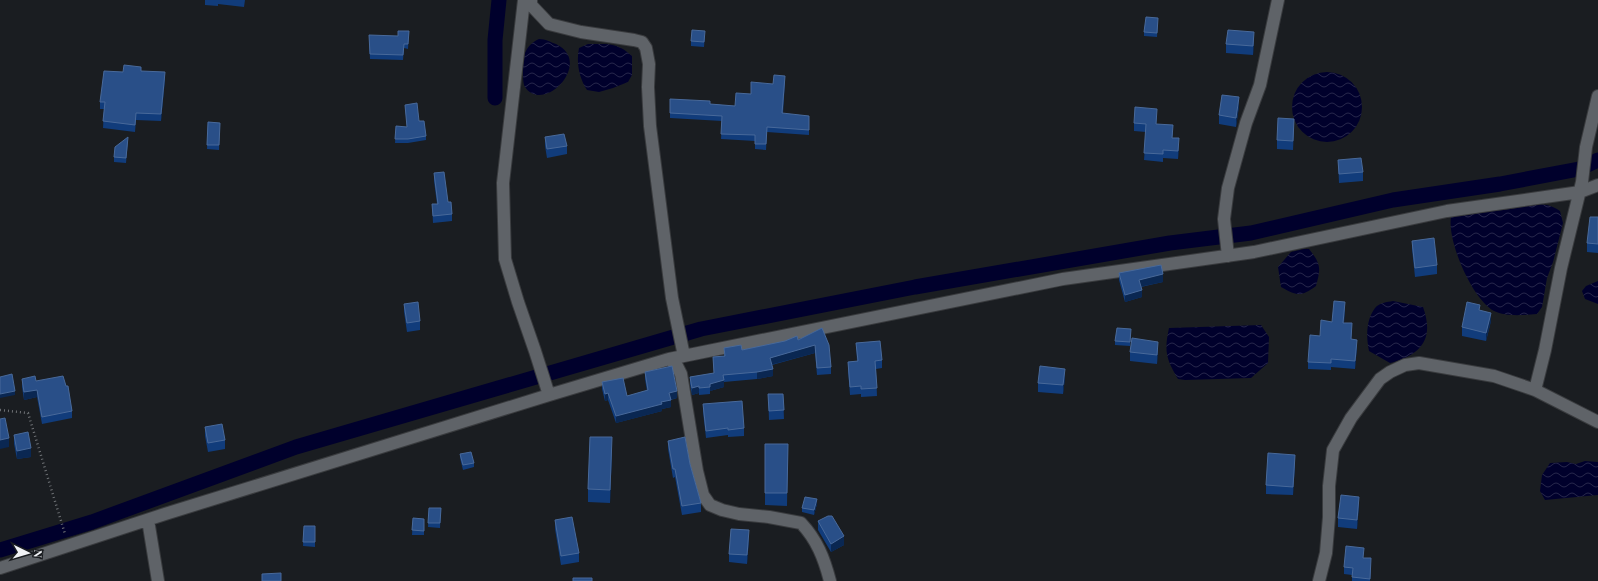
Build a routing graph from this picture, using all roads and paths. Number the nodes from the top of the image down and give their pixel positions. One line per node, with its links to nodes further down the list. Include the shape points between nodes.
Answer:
1 (524, 0): 11 (street, via 503,183 505,259)
2 (531, 0): 8 (street, via 531,5 549,24 580,32 634,40 642,42 646,48 650,64 650,126 672,298)
3 (1278, 0): 7 (street, via 1260,85 1246,123 1228,188 1224,218)
4 (1598, 96): 6 (street, via 1586,147)
5 (1598, 185): 6 (street)
6 (1581, 187): 7 (street, via 1447,211); 10 (street)
7 (1228, 256): 8 (street, via 1063,279)
8 (684, 356): 9 (street)
9 (669, 359): 11 (street); 18 (street, via 676,364 681,374 703,495 710,504 722,510 801,523 816,542 824,558)
10 (1535, 390): 13 (street); 19 (street, via 1494,376 1419,363 1405,365 1380,379 1351,418 1333,450 1326,553)
11 (548, 395): 14 (street)
12 (0, 410): 15 (path, via 28,413)
13 (1598, 422)
14 (148, 520): 16 (street); 17 (street)
15 (66, 540)
16 (0, 568)
17 (158, 581)
18 (830, 581)
19 (1319, 581)

